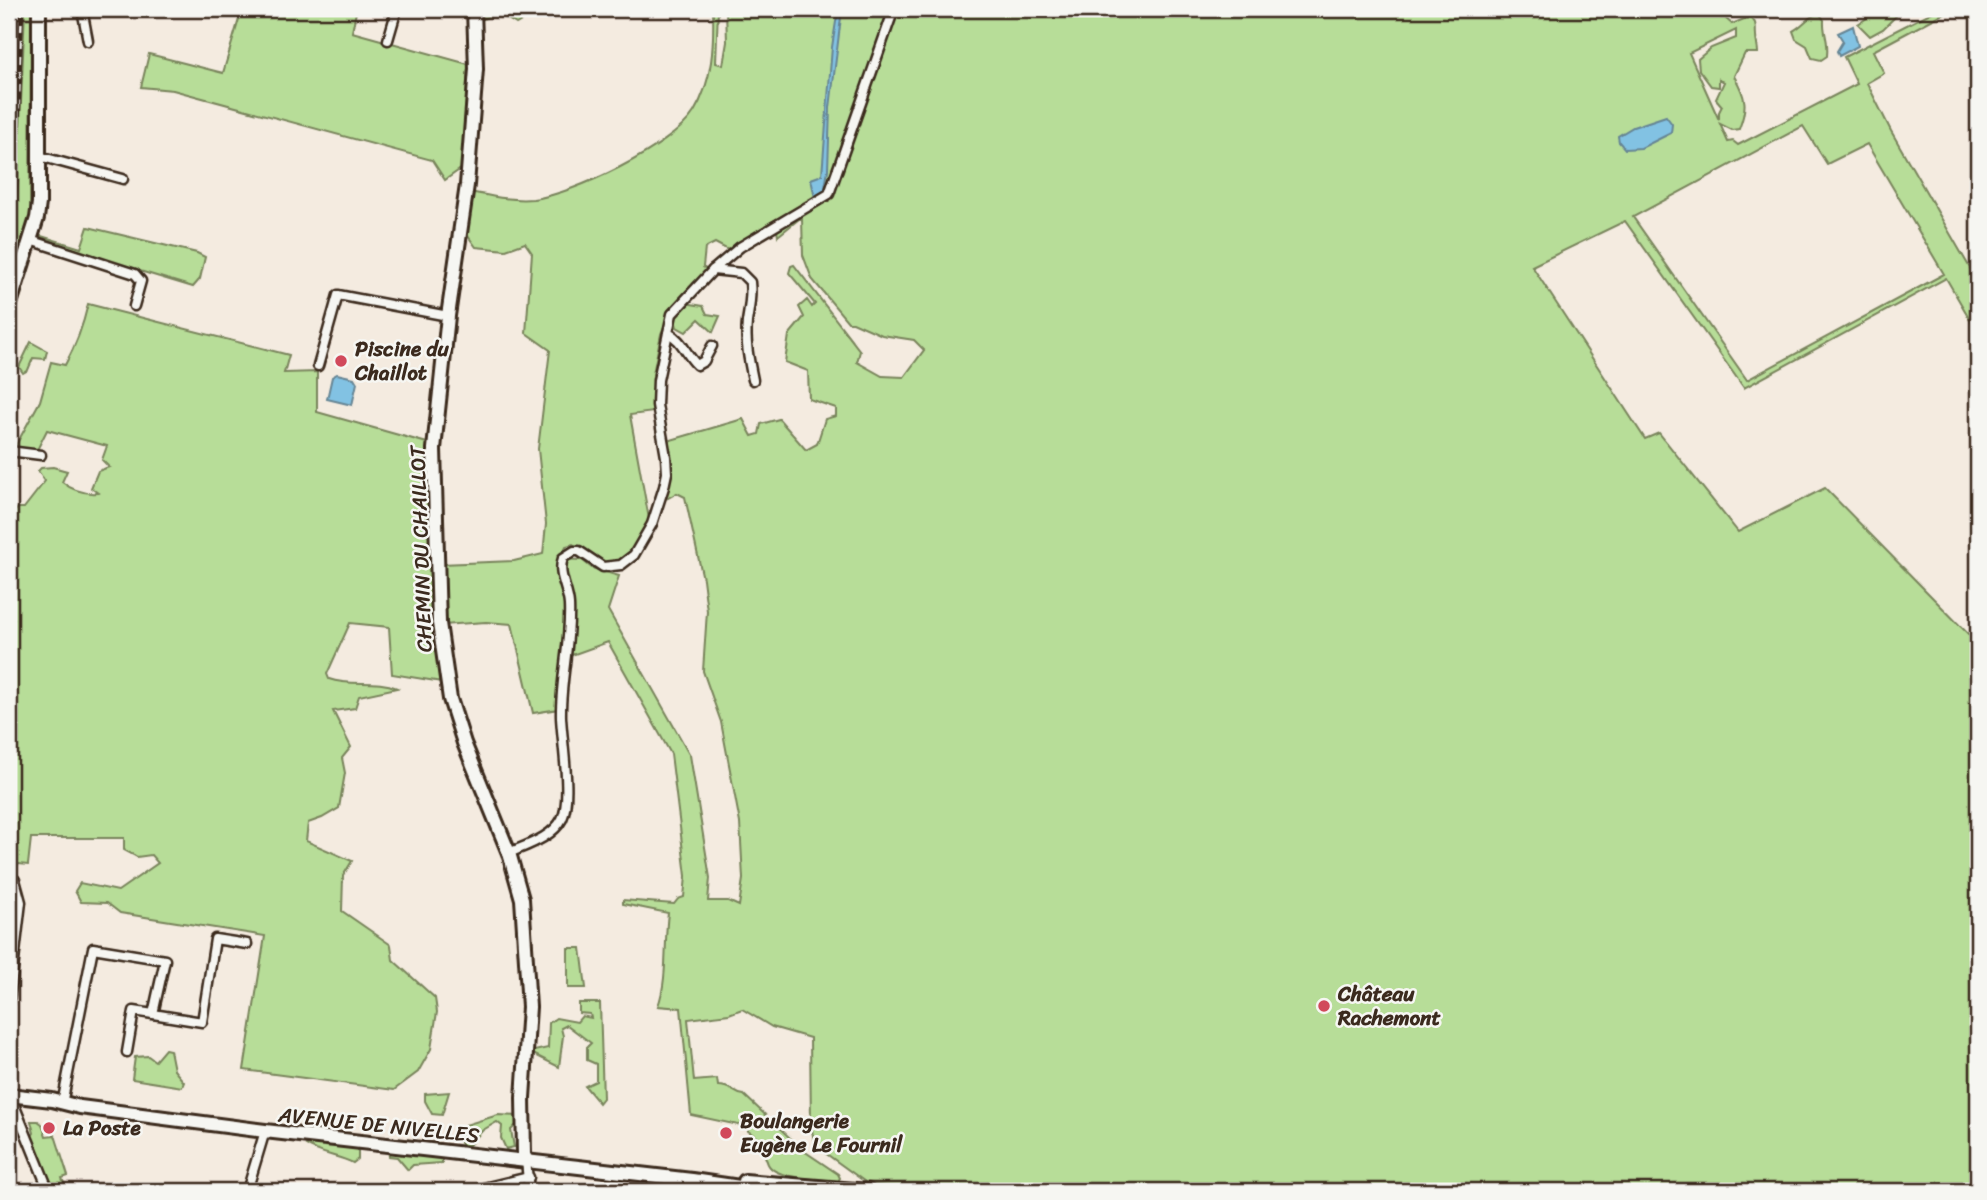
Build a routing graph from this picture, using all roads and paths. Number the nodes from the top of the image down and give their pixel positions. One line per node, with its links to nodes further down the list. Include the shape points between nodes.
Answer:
1 (39, 9): 8 (main road)
2 (82, 9): 7 (street)
3 (397, 9): 6 (street)
4 (474, 9): 14 (main road, CHEMIN DU CHAILLOT, via 476,69 467,185)
5 (894, 9): 11 (street, via 830,194 740,247)
6 (388, 40)
7 (88, 41)
8 (39, 156): 9 (street); 10 (main road, via 39,203)
9 (123, 179)
10 (30, 240): 12 (street, via 135,274 141,281); 13 (main road)
11 (713, 270): 15 (street, via 672,314); 18 (street, via 741,273 750,282 748,358)
12 (134, 306)
13 (9, 307)
14 (448, 316): 17 (street, via 338,295); 21 (main road, CHEMIN DU CHAILLOT, via 434,449 439,623 450,699)
15 (668, 333): 16 (street, via 697,365); 21 (street, via 657,405 667,473 642,543 621,565 603,567 579,551 564,558 561,565 569,603 561,716 564,816 556,828)
16 (712, 346)
17 (318, 366)
18 (753, 380)
19 (9, 450): 20 (street)
20 (41, 455)
21 (509, 853): 30 (main road, CHEMIN DU CHAILLOT, via 522,900 528,993 523,1097)
22 (12, 879): 24 (street, via 21,902)
23 (247, 944): 25 (street, via 215,939 202,1022)
24 (9, 1004)
25 (153, 1014): 26 (street, via 134,1011); 28 (street, via 165,960 93,948)
26 (127, 1052)
27 (10, 1099): 28 (main road, AVENUE DE NIVELLES, via 52,1107); 33 (street)
28 (62, 1104): 29 (main road, AVENUE DE NIVELLES)
29 (265, 1131): 30 (main road, AVENUE DE NIVELLES); 34 (street)
30 (526, 1160): 31 (street); 32 (main road, AVENUE DE NIVELLES)
31 (529, 1177): 35 (street); 36 (street)
32 (692, 1180): 37 (main road, AVENUE DE NIVELLES); 38 (main road, AVENUE DE NIVELLES)
33 (49, 1191)
34 (247, 1191)
35 (471, 1191)
36 (529, 1191)
37 (767, 1191)
38 (868, 1191)

